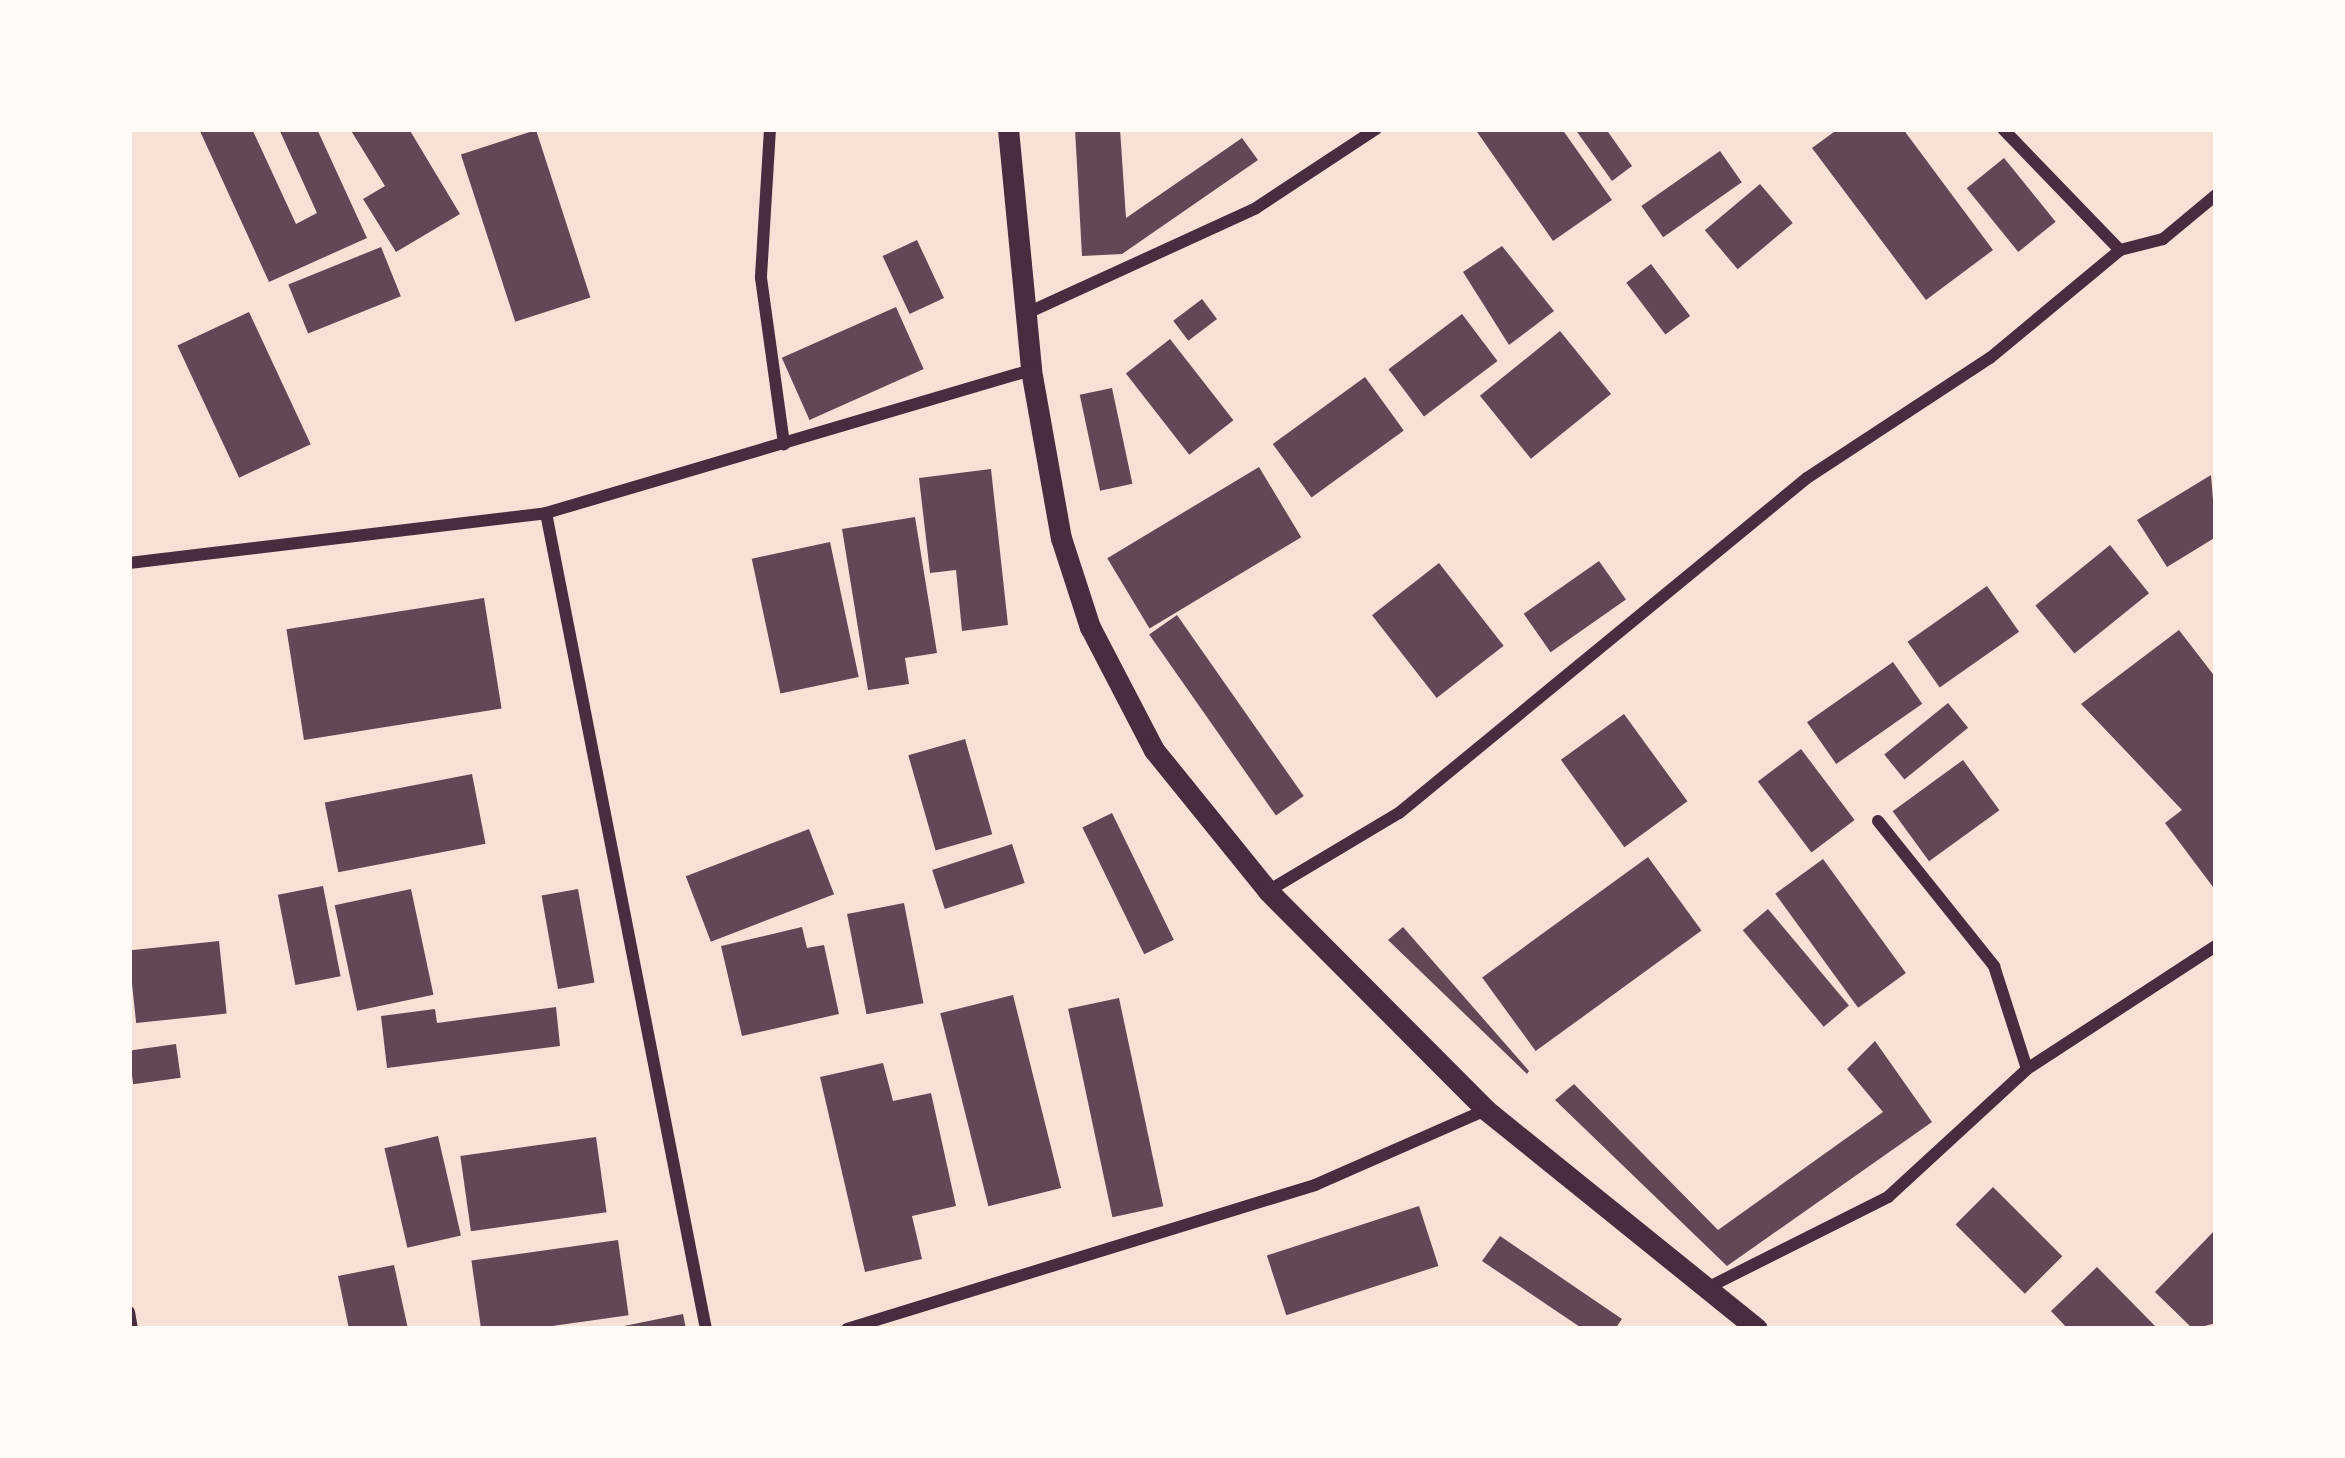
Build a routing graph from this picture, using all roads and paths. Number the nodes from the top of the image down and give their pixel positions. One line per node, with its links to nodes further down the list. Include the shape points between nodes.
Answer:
1 (770, 129): 9 (street, via 761,278)
2 (1008, 129): 7 (street)
3 (1376, 129): 7 (street, via 1256,208)
4 (2003, 129): 6 (street)
5 (2216, 195): 6 (street, via 2163,239)
6 (2120, 250): 13 (street, via 1990,358 1682,574 1473,758)
7 (1025, 314): 8 (street)
8 (1031, 370): 9 (street); 13 (street, via 1090,627 1154,750)
9 (784, 444): 10 (street)
10 (546, 513): 11 (street); 20 (street)
11 (129, 563)
12 (1878, 821): 15 (street, via 1994,966)
13 (1268, 891): 16 (street)
14 (2216, 946): 15 (street)
15 (2027, 1069): 17 (street, via 1888,1197)
16 (1486, 1110): 17 (street); 21 (street, via 1315,1185)
17 (1707, 1288): 22 (street)
18 (129, 1312): 19 (street)
19 (132, 1329)
20 (706, 1329)
21 (847, 1329)
22 (1757, 1329)

